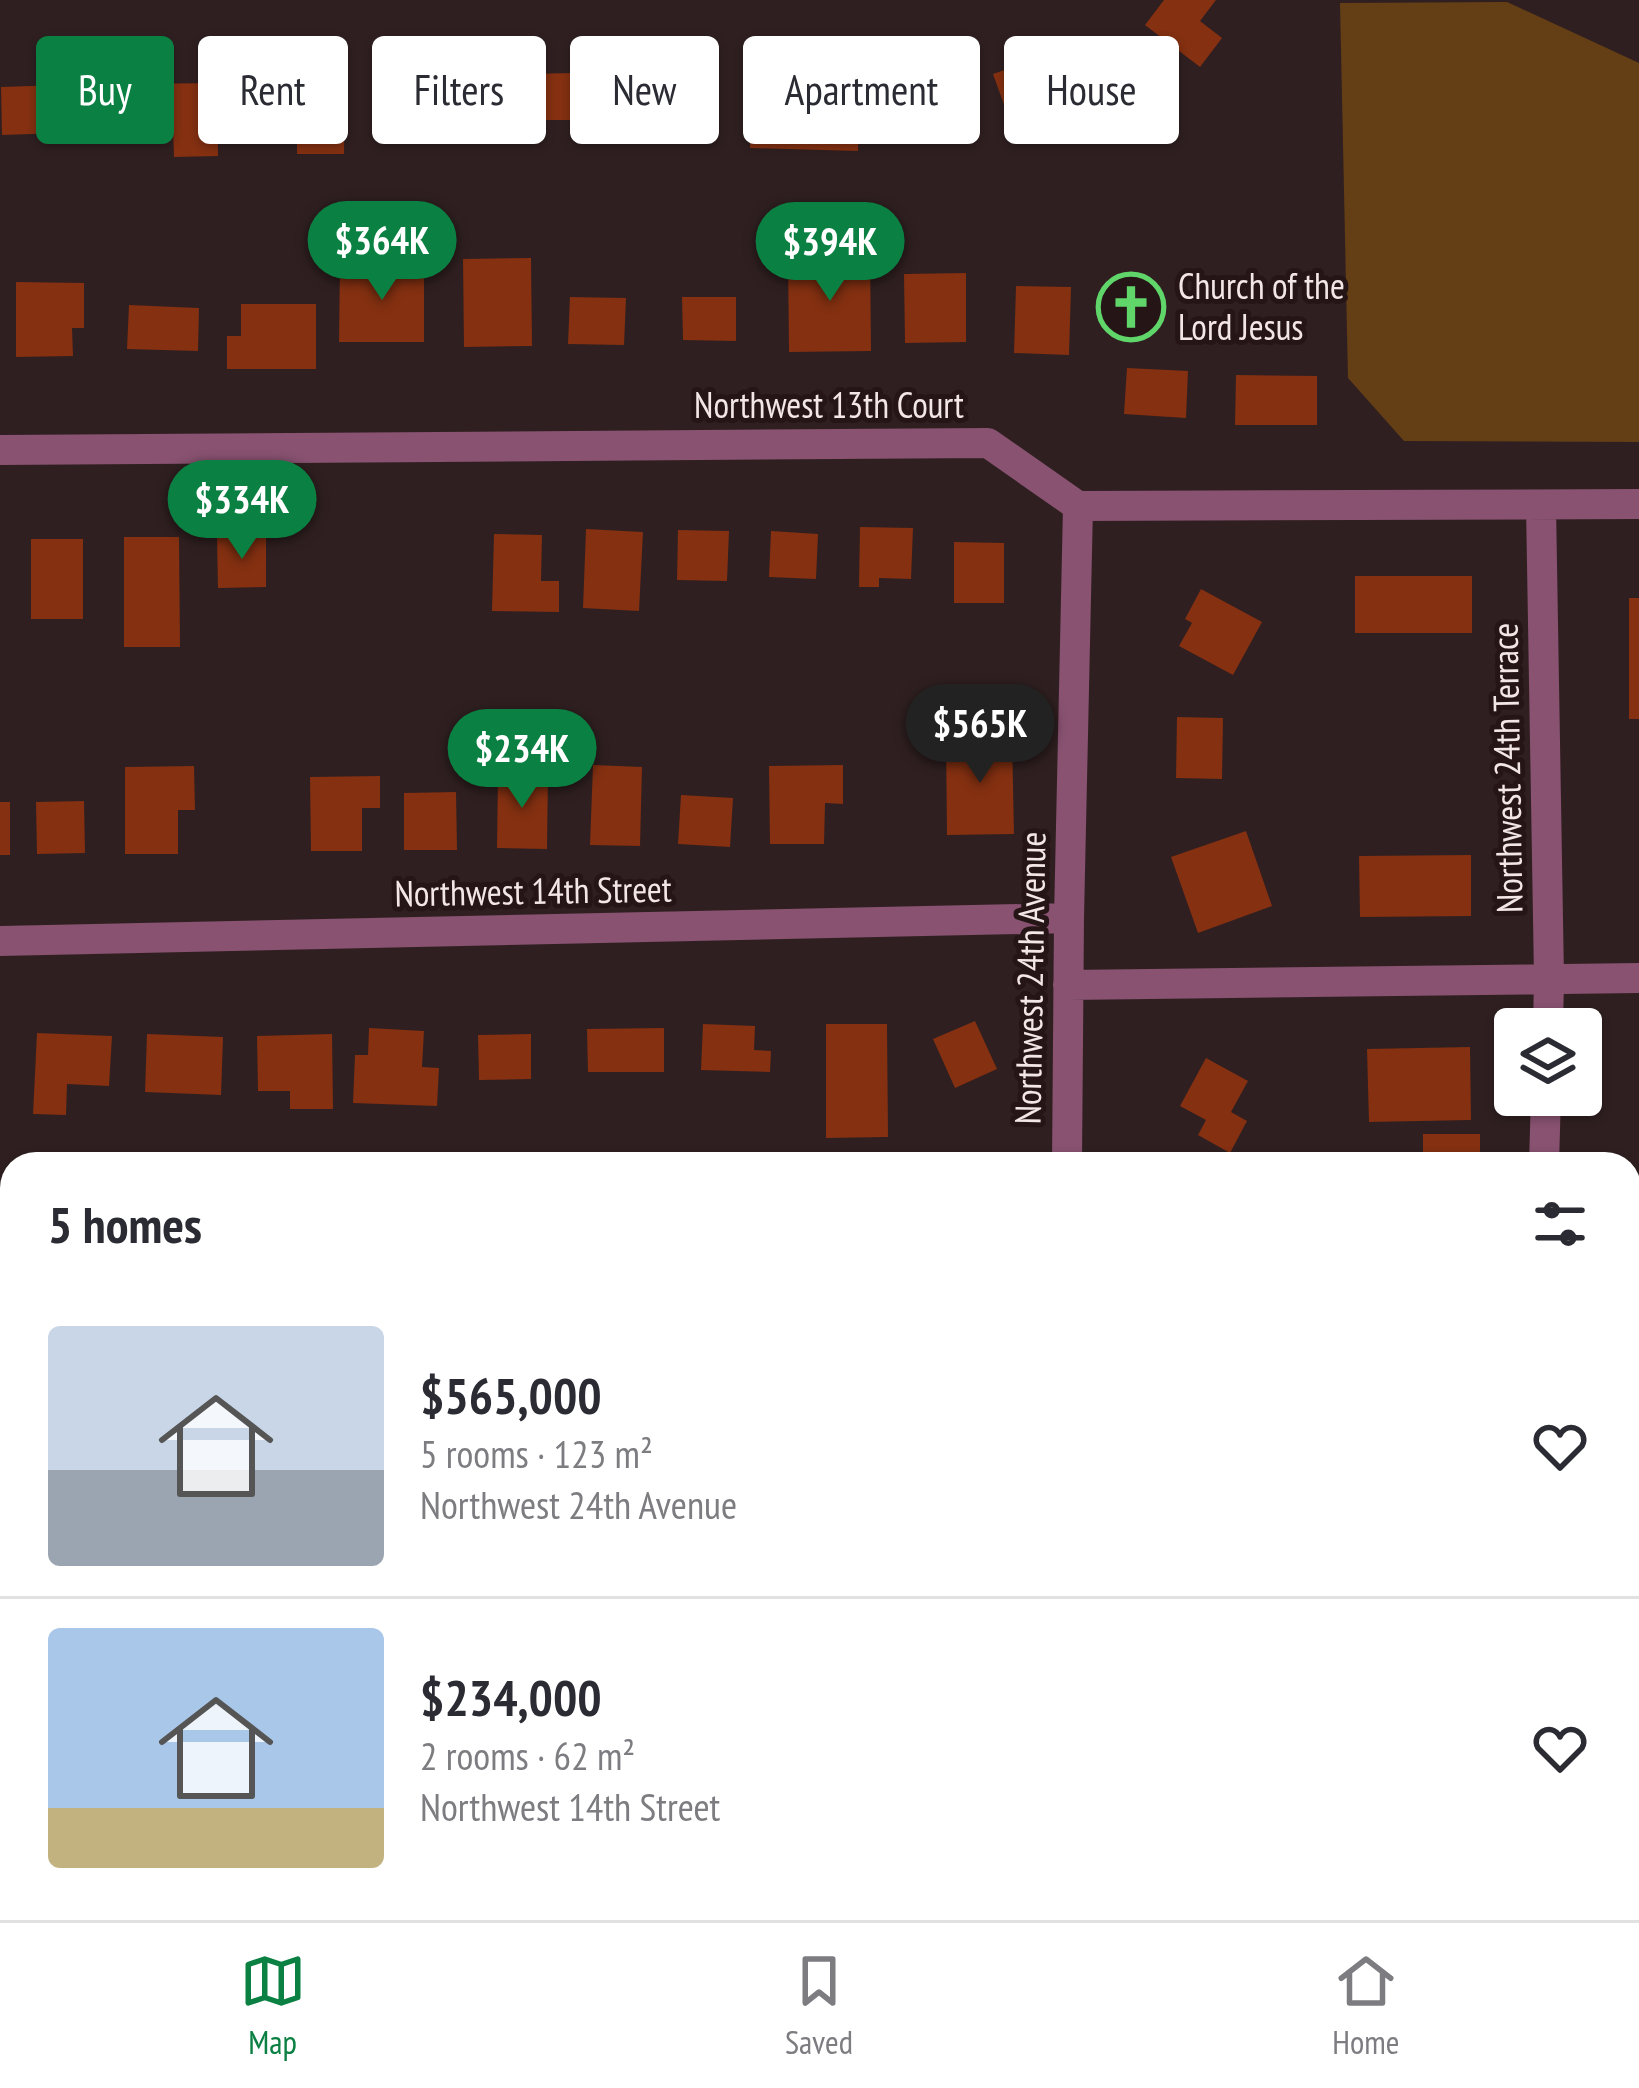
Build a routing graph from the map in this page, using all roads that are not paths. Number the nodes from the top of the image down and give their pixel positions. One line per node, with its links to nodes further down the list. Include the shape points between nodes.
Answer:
1 (0, 450): 4 (street, Northwest 13th Court, via 988,443)
2 (1639, 504): 3 (street)
3 (1541, 505): 4 (street); 7 (street, Northwest 24th Terrace)
4 (1078, 506): 5 (street, Northwest 24th Avenue)
5 (1069, 918): 6 (street, Northwest 14th Street); 9 (street, Northwest 24th Avenue)
6 (0, 941)
7 (1549, 978): 8 (street); 9 (street); 10 (street, Northwest 24th Terrace)
8 (1639, 978)
9 (1068, 985): 12 (street, Northwest 24th Avenue)
10 (1548, 1008)
11 (1545, 1116): 13 (street)
12 (1067, 1152)
13 (1544, 1152)

